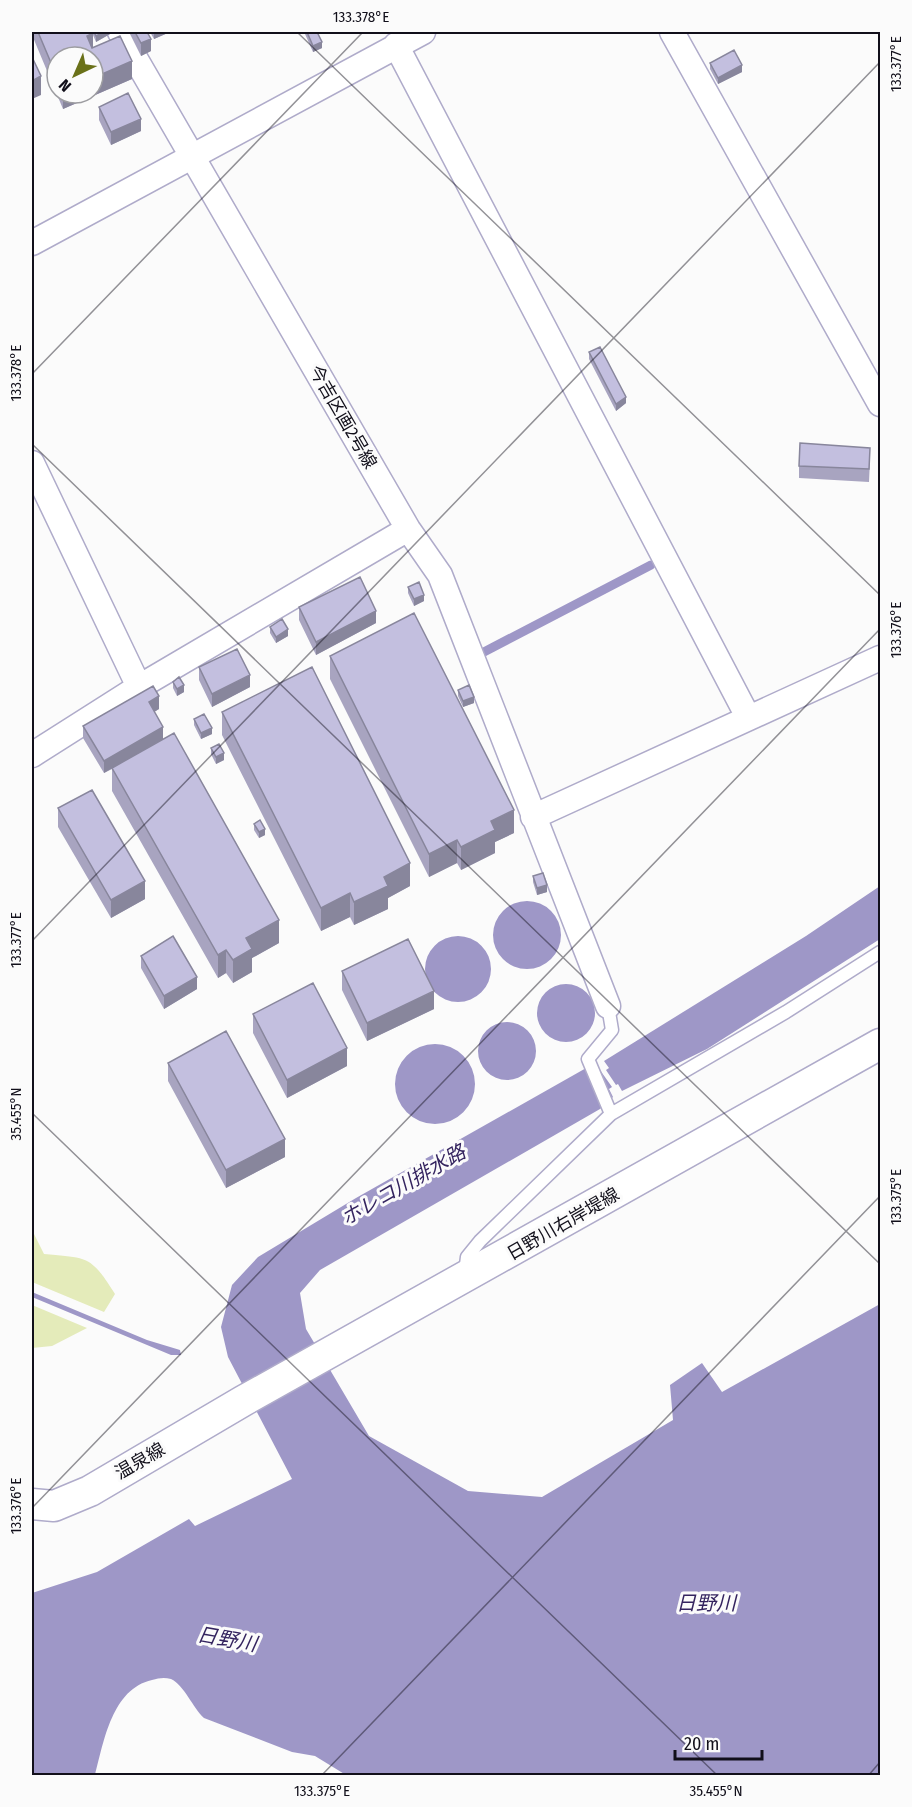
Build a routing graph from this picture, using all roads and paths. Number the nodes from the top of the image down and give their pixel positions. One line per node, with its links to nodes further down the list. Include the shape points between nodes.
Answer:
1 (120, 32): 5 (street, 今吉区画2号線)
2 (423, 32): 4 (street)
3 (672, 32): 7 (street)
4 (396, 45): 5 (street); 12 (street)
5 (194, 155): 6 (street); 9 (street, 今吉区画2号線)
6 (32, 243)
7 (880, 404)
8 (32, 463): 11 (street)
9 (408, 529): 11 (street); 14 (street, 今吉区画2号線, via 440,575)
10 (880, 658): 12 (street)
11 (139, 687): 13 (street)
12 (748, 717): 14 (street)
13 (32, 755)
14 (533, 817): 16 (street, 今吉区画2号線)
15 (880, 952): 18 (lane)
16 (608, 1006): 18 (lane, via 612,1030 588,1059)
17 (880, 1044): 19 (street, 日野川右岸堤線)
18 (611, 1114): 19 (lane, via 480,1241 467,1257)
19 (465, 1279): 20 (street, 日野川右岸堤線)
20 (243, 1401): 21 (street, 温泉線, via 90,1491 54,1506)
21 (32, 1504)

